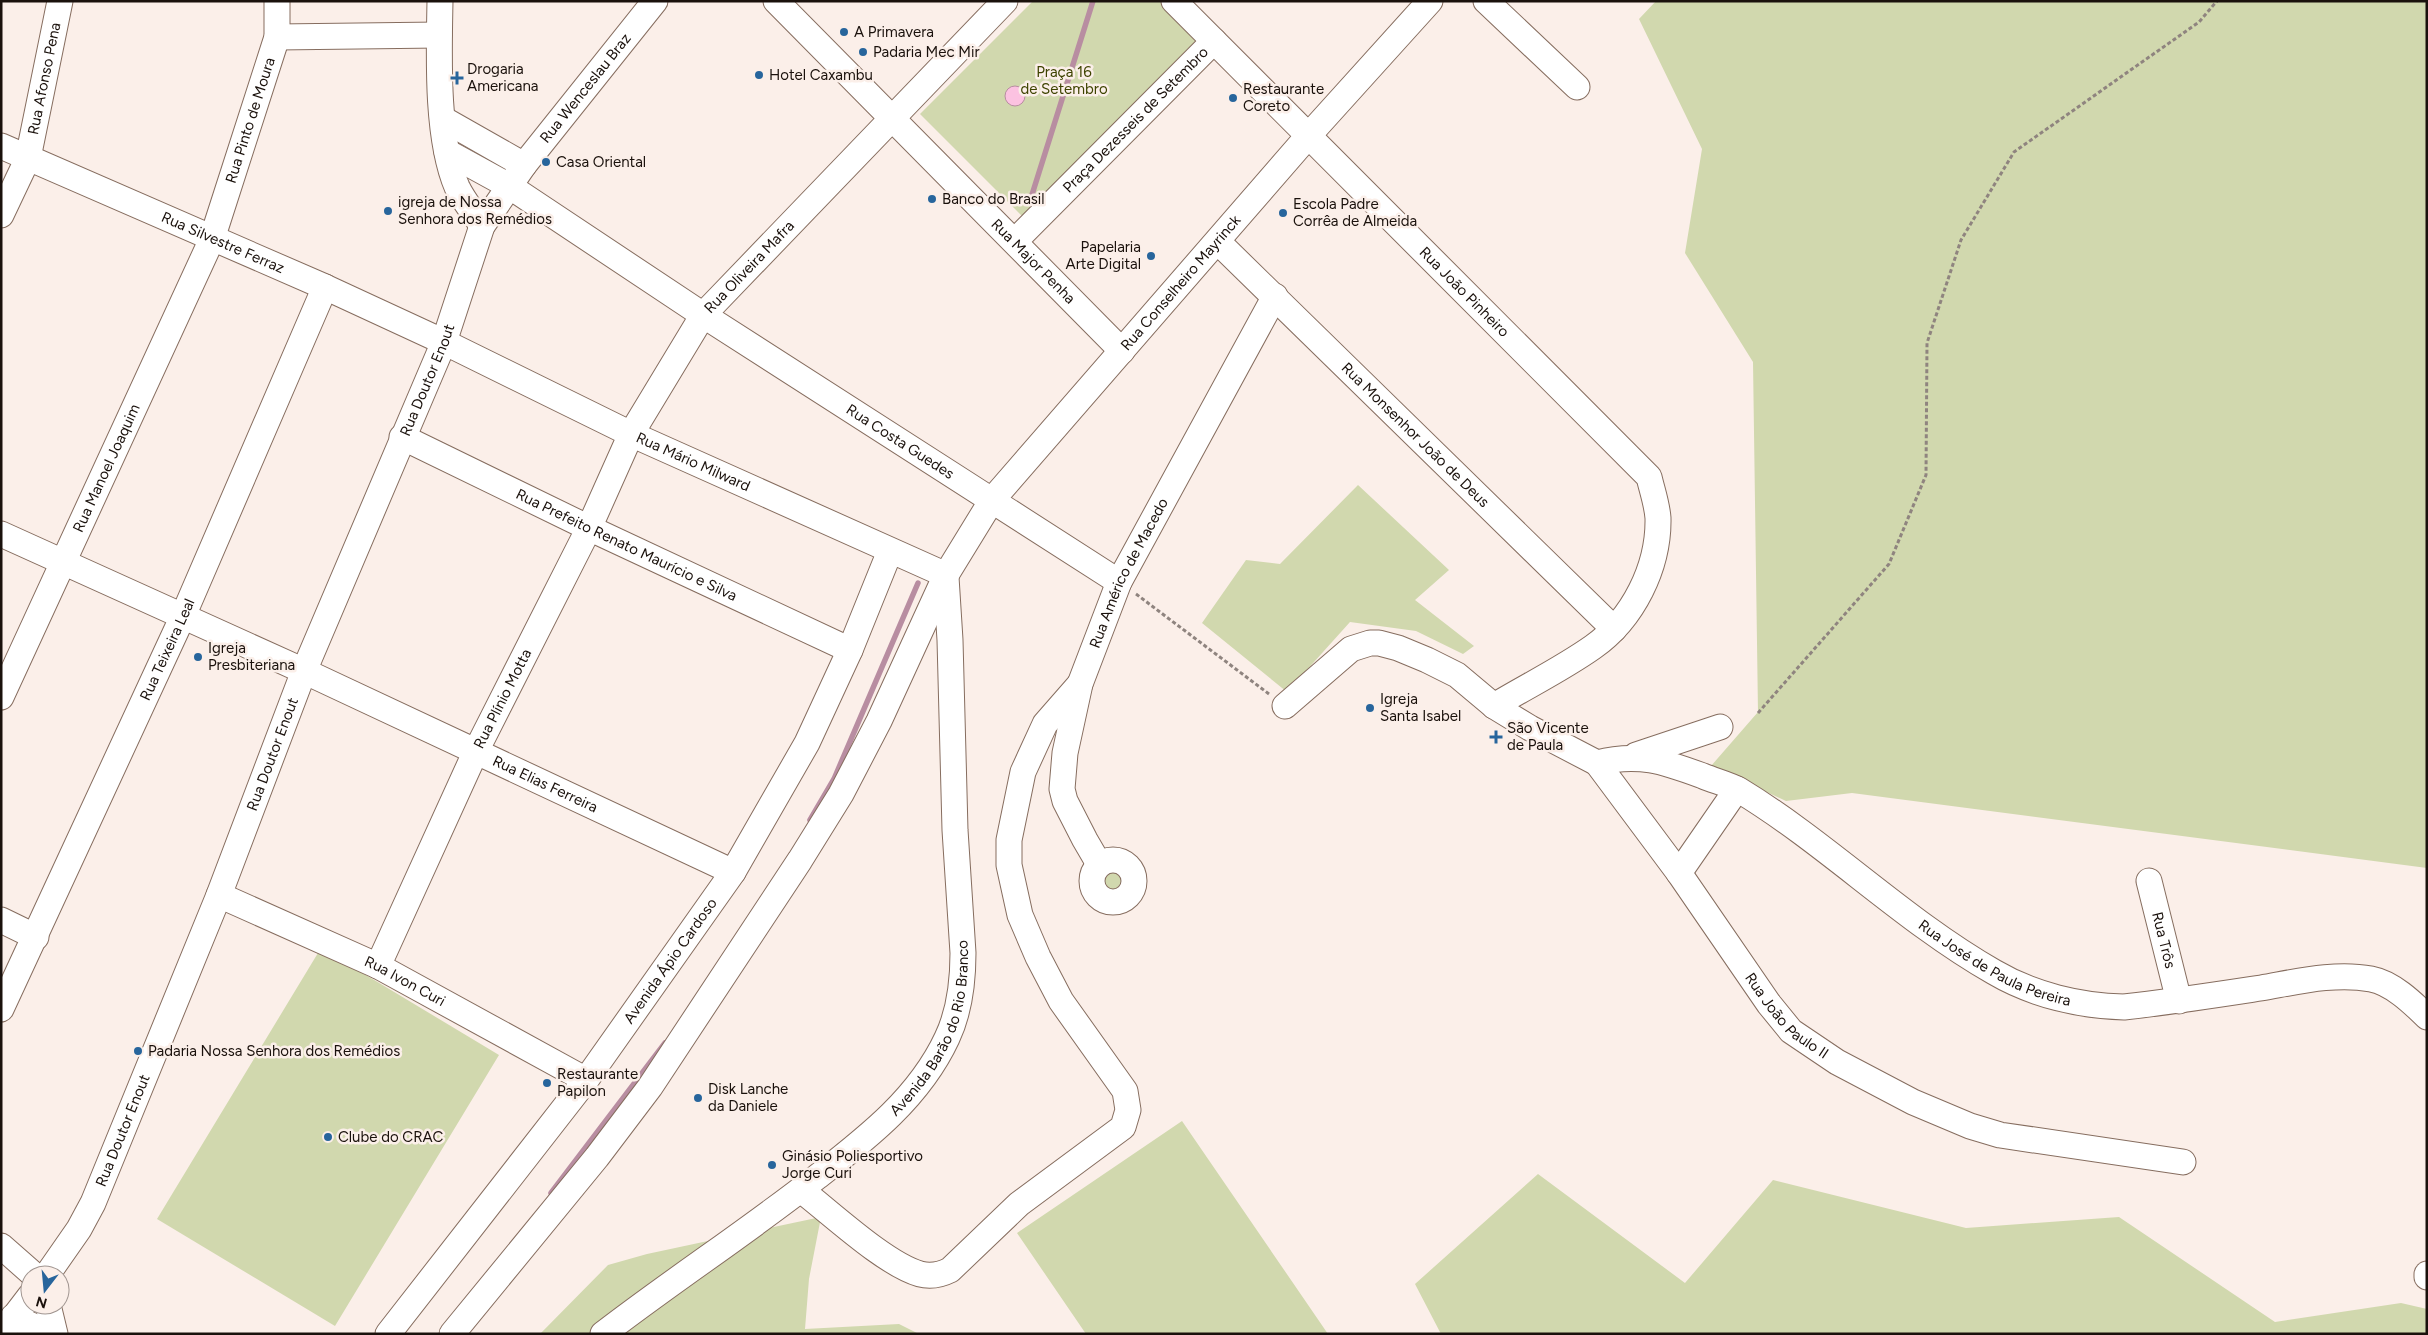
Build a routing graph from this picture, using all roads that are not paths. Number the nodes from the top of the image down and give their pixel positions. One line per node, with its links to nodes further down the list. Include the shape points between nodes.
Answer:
1 (60, 1): 19 (street, Rua Afonso Pena)
2 (277, 1): 11 (street, Rua Pinto de Moura)
3 (440, 1): 10 (street)
4 (655, 1): 20 (street, Rua Wenceslau Braz)
5 (776, 1): 14 (street, Rua Major Penha)
6 (1005, 1): 14 (street)
7 (1174, 1): 12 (street, Rua João Pinheiro)
8 (1430, 1): 16 (street, Rua Conselheiro Mayrinck)
9 (1486, 1): 13 (street)
10 (440, 35): 11 (street); 15 (street)
11 (277, 36): 24 (street, Rua Pinto de Moura)
12 (1214, 41): 16 (street, Rua João Pinheiro); 25 (street, Praça Dezesseis de Setembro)
13 (1577, 87)
14 (890, 118): 25 (street, Rua Major Penha); 29 (street, Rua Oliveira Mafra)
15 (443, 119): 18 (street); 20 (street)
16 (1309, 135): 26 (street, Rua Conselheiro Mayrinck); 42 (street, Rua João Pinheiro, via 1648,477 1658,519 1652,556 1635,601)
17 (1, 146): 19 (street, Rua Silvestre Ferraz)
18 (447, 152): 21 (street, Rua Costa Guedes); 23 (street, via 458,187)
19 (28, 158): 22 (street, Rua Afonso Pena); 24 (street, Rua Silvestre Ferraz)
20 (524, 165): 21 (street, Rua Wenceslau Braz)
21 (508, 186): 23 (street, Rua Wenceslau Braz); 29 (street, Rua Costa Guedes)
22 (1, 215)
23 (482, 226): 30 (street, Rua Doutor Enout)
24 (212, 239): 27 (street, Rua Silvestre Ferraz); 38 (street, Rua Manoel Joaquim)
25 (1015, 240): 31 (street, Rua Major Penha)
26 (1218, 242): 28 (street, Rua Monsenhor João de Deus); 31 (street, Rua Conselheiro Mayrinck)
27 (325, 287): 30 (street, Rua Silvestre Ferraz); 41 (street, Rua Teixeira Leal)
28 (1275, 296): 40 (street, Rua Américo de Macedo); 42 (street, Rua Monsenhor João de Deus)
29 (703, 315): 32 (street, Rua Oliveira Mafra); 34 (street, Rua Costa Guedes)
30 (444, 342): 32 (street, Rua Mário Milward); 33 (street, Rua Doutor Enout)
31 (1122, 351): 34 (street, Rua Conselheiro Mayrinck)
32 (631, 434): 35 (street, Rua Plínio Motta); 37 (street, Rua Mário Milward)
33 (402, 437): 35 (street, Rua Prefeito Renato Maurício e Silva); 44 (street, Rua Doutor Enout)
34 (992, 500): 39 (street, Rua Conselheiro Mayrinck); 40 (street, Rua Costa Guedes)
35 (589, 528): 43 (street, Rua Prefeito Renato Maurício e Silva); 50 (street, Rua Plínio Motta)
36 (1, 534): 38 (street, Rua Elias Ferreira)
37 (890, 551): 39 (street, Rua Mário Milward); 43 (street, Avenida Ápio Cardoso)
38 (63, 560): 41 (street, Rua Elias Ferreira); 46 (street, Rua Manoel Joaquim)
39 (946, 575): 67 (street, Avenida Barão do Rio Branco, via 955,830 964,954 958,1002 947,1038 913,1092 879,1128); 76 (street, via 879,721 841,794 800,860 650,1087)
40 (1119, 582): 45 (street, Rua Américo de Macedo)
41 (182, 616): 44 (street, Rua Elias Ferreira); 60 (street, Rua Teixeira Leal)
42 (1614, 629): 48 (street, via 1594,647)
43 (850, 650): 55 (street, Avenida Ápio Cardoso, via 807,743)
44 (304, 671): 50 (street, Rua Elias Ferreira); 58 (street, Rua Doutor Enout)
45 (1080, 684): 54 (street, Rua Américo de Macedo, via 1065,752 1062,789 1084,840); 67 (street, via 1045,724 1033,745 1023,772 1009,840 1009,866 1020,915 1038,957 1061,1001 1125,1091 1128,1110 1123,1127 1019,1204 950,1270 938,1276 922,1274 891,1260)
46 (1, 697)
47 (1285, 706): 48 (street, Rua João Paulo II, via 1351,649 1370,643 1398,648 1457,675)
48 (1494, 706): 52 (street, Rua João Paulo II)
49 (1720, 727): 51 (street)
50 (475, 752): 55 (street, Rua Elias Ferreira); 61 (street, Rua Plínio Motta)
51 (1628, 757): 52 (street, Rua José de Paula Pereira); 53 (street, Rua José de Paula Pereira, via 1660,761)
52 (1597, 763): 56 (street, Rua João Paulo II)
53 (1737, 789): 56 (street); 62 (street, Rua José de Paula Pereira, via 1954,947 1996,973 2064,1000 2101,1007)
54 (1099, 864)
55 (733, 872): 65 (street, Avenida Ápio Cardoso)
56 (1679, 873): 66 (street, Rua João Paulo II, via 1791,1031 1837,1062 1913,1102 2000,1135)
57 (2149, 881): 62 (street, Rua Trôs)
58 (219, 895): 61 (street, Rua Ivon Curi); 70 (street, Rua Doutor Enout, via 93,1203 80,1229)
59 (1, 920): 60 (street)
60 (36, 937): 63 (street, Rua Teixeira Leal)
61 (378, 966): 65 (street, Rua Ivon Curi)
62 (2179, 1000): 64 (street, Rua José de Paula Pereira, via 2353,977 2373,979 2388,986)
63 (1, 1009)
64 (2427, 1017)
65 (586, 1080): 75 (street, Avenida Ápio Cardoso)
66 (2183, 1162)
67 (801, 1190): 77 (street, Avenida Barão do Rio Branco)
68 (1, 1246): 69 (street)
69 (23, 1265)
70 (54, 1265)
71 (20, 1309): 73 (street)
72 (50, 1315): 74 (street)
73 (7, 1326): 74 (street)
74 (53, 1334)
75 (388, 1334)
76 (452, 1334)
77 (603, 1334)

